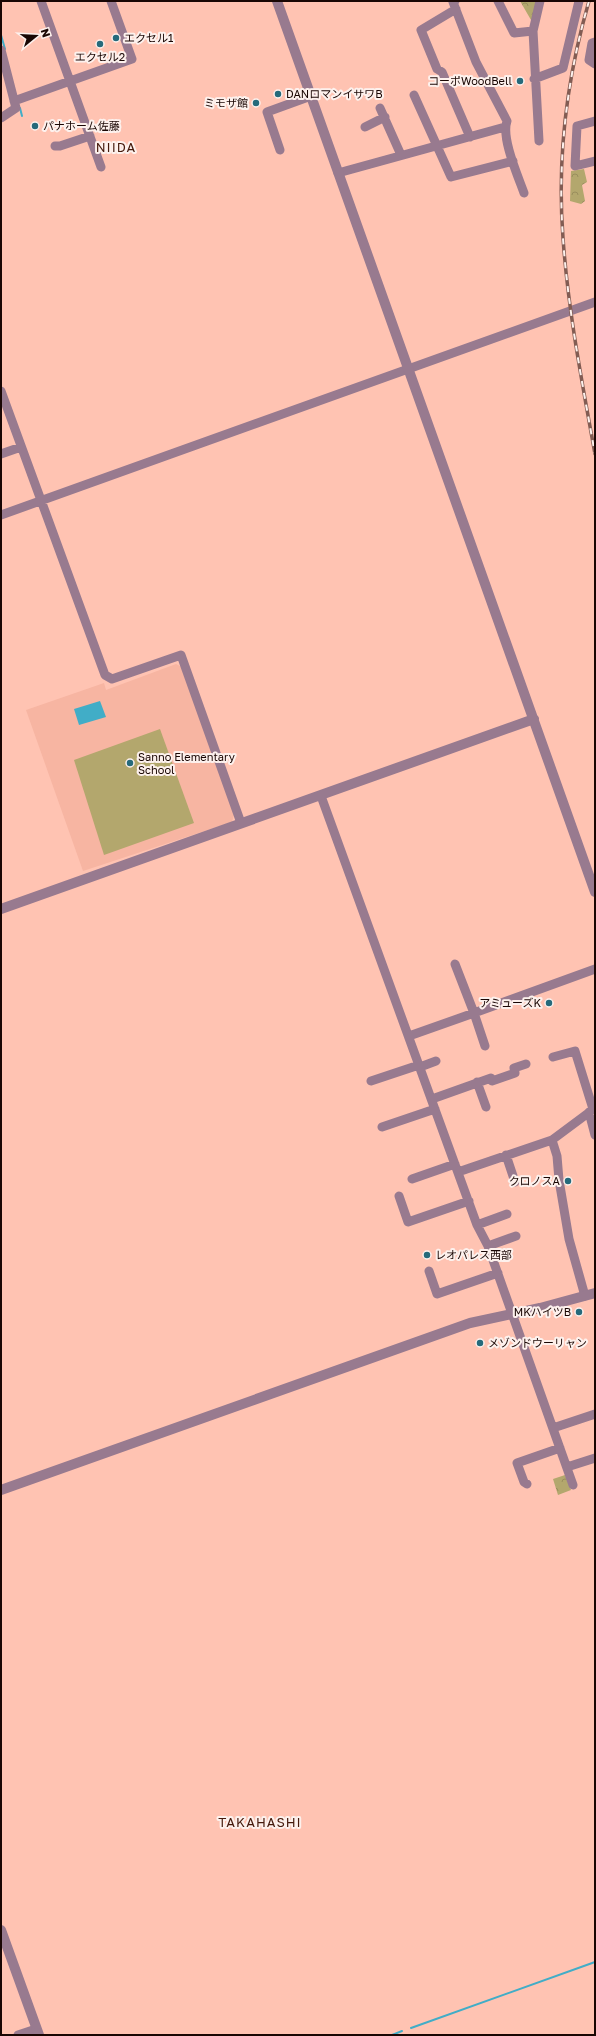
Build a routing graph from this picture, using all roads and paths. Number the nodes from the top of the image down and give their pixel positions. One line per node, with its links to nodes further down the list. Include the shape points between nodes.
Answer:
1 (41, 1): 13 (street)
2 (111, 1): 13 (street, via 132,59)
3 (277, 1): 15 (street)
4 (498, 1): 8 (street, via 514,33)
5 (540, 1): 8 (street)
6 (580, 1): 12 (street, via 563,68)
7 (454, 3): 22 (street, via 476,62 507,121); 24 (street, via 421,30 436,69 442,72)
8 (532, 31): 12 (street)
9 (595, 42): 11 (street, via 592,44 589,60)
10 (2, 54): 16 (street)
11 (595, 64)
12 (534, 79): 25 (street)
13 (70, 81): 16 (street); 23 (street)
14 (414, 95): 27 (street)
15 (311, 96): 28 (street, via 267,112); 33 (street)
16 (17, 100): 19 (street, via 16,108)
17 (380, 108): 18 (street)
18 (385, 117): 21 (street); 29 (street)
19 (1, 118)
20 (595, 121): 31 (street, via 576,126 575,166)
21 (365, 127)
22 (505, 127): 24 (street); 30 (street)
23 (90, 136): 26 (street); 32 (street)
24 (470, 137): 27 (street)
25 (539, 141)
26 (55, 146)
27 (437, 146): 29 (street); 30 (street, via 451,177)
28 (280, 150)
29 (401, 155): 33 (street)
30 (513, 161): 34 (street)
31 (595, 161)
32 (101, 167)
33 (338, 172): 36 (street)
34 (524, 193)
35 (595, 302): 36 (street)
36 (408, 369): 40 (street); 42 (street)
37 (1, 391): 38 (street)
38 (21, 447): 39 (street); 40 (street)
39 (1, 454)
40 (40, 501): 41 (street); 44 (street, via 105,675 112,679 181,655)
41 (1, 515)
42 (534, 719): 43 (street); 45 (street)
43 (321, 796): 44 (street); 50 (street)
44 (241, 823): 46 (street)
45 (595, 892)
46 (1, 909)
47 (456, 964): 49 (street)
48 (595, 969): 49 (street)
49 (474, 1013): 50 (street); 51 (street)
50 (409, 1036): 55 (street)
51 (485, 1046)
52 (553, 1057): 61 (street, via 575,1051)
53 (436, 1061): 55 (street)
54 (526, 1064): 57 (street, via 514,1068 515,1073 492,1081 491,1078)
55 (420, 1066): 56 (street); 58 (street)
56 (371, 1081)
57 (477, 1082): 58 (street); 59 (street)
58 (432, 1099): 60 (street)
59 (486, 1108)
60 (435, 1109): 62 (street); 66 (street)
61 (592, 1110): 63 (street); 64 (street)
62 (382, 1127)
63 (595, 1134)
64 (552, 1140): 65 (street); 77 (street, via 557,1156 569,1239)
65 (506, 1155): 66 (street); 68 (street)
66 (457, 1168): 67 (street); 70 (street)
67 (412, 1179)
68 (515, 1182)
69 (399, 1196): 70 (street, via 408,1222)
70 (469, 1201): 72 (street)
71 (507, 1214): 72 (street)
72 (477, 1225): 74 (street)
73 (516, 1236): 74 (street)
74 (488, 1246): 76 (street)
75 (429, 1271): 76 (street, via 437,1294)
76 (498, 1273): 78 (street)
77 (590, 1294): 78 (street)
78 (513, 1314): 80 (street); 86 (street, via 470,1323)
79 (595, 1414): 80 (street)
80 (554, 1428): 81 (street)
81 (560, 1448): 83 (street); 84 (street, via 517,1463)
82 (595, 1458): 83 (street)
83 (567, 1467): 85 (street)
84 (527, 1484)
85 (573, 1485)
86 (1, 1490)
87 (1, 1930): 88 (street)
88 (38, 2032): 89 (street)
89 (18, 2035)

